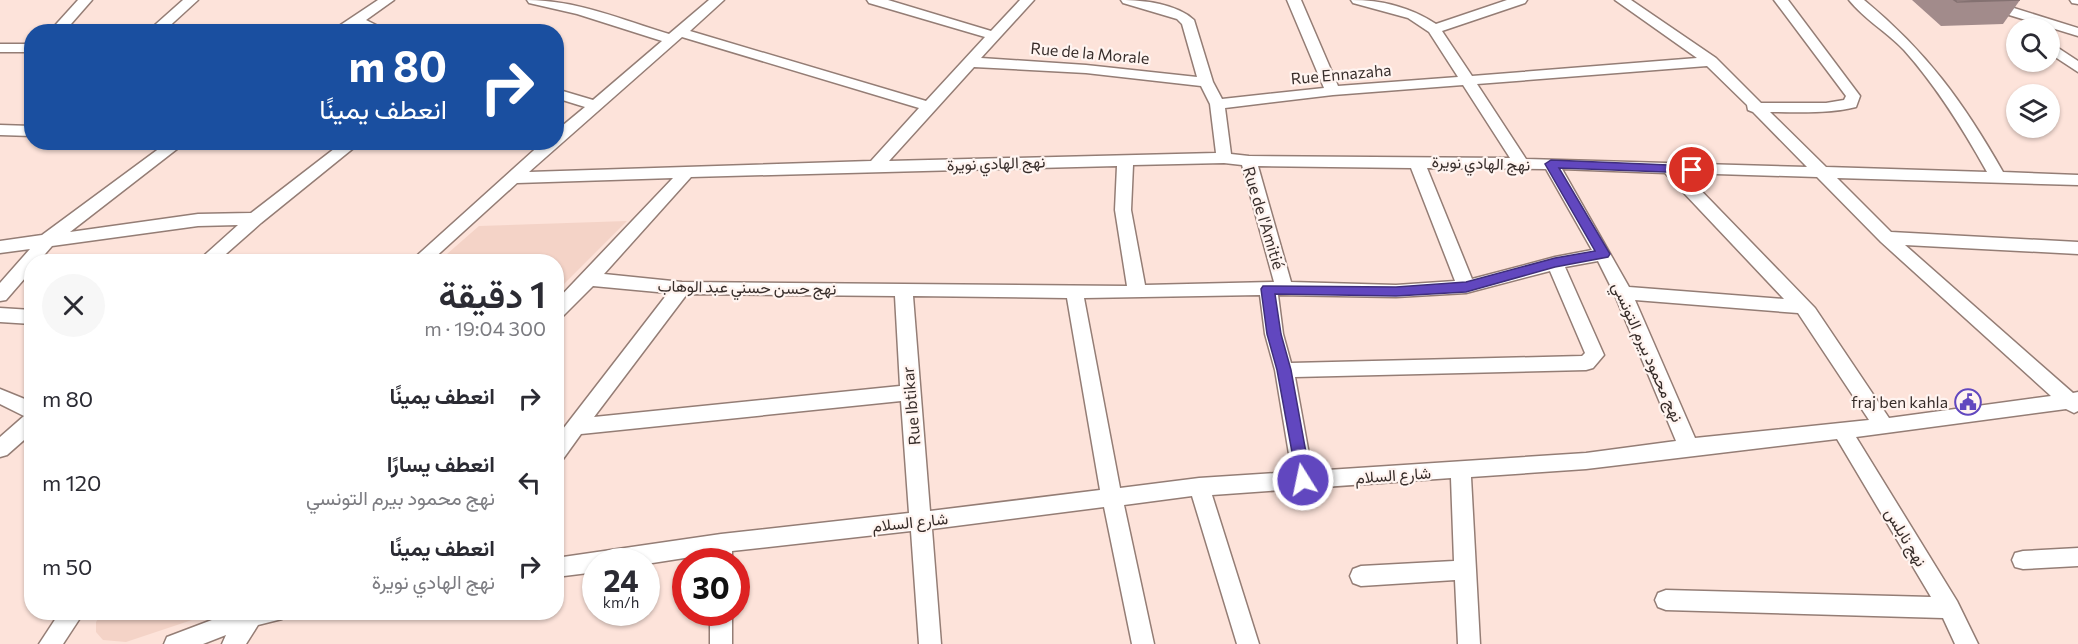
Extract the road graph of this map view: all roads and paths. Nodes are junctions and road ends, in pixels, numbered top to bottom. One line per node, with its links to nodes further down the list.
1 (84, 0): 22 (street)
2 (191, 0): 23 (street)
3 (387, 0): 21 (street)
4 (534, 0): 18 (street)
5 (595, 0): 18 (street)
6 (717, 0): 28 (street)
7 (874, 0): 29 (street)
8 (1027, 0): 29 (street)
9 (1128, 0): 36 (street, Rue de l'Amitié)
10 (1294, 0): 38 (street)
11 (1358, 0): 19 (street)
12 (1403, 0): 19 (street)
13 (1521, 0): 26 (street)
14 (1622, 0): 33 (street)
15 (1781, 0): 43 (street)
16 (1856, 0): 61 (street)
17 (1997, 4): 20 (street); 27 (street)
18 (581, 11): 28 (street)
19 (1413, 15): 26 (street)
20 (2014, 18)
21 (355, 20): 24 (street); 25 (street)
22 (63, 24)
23 (163, 24)
24 (349, 24)
25 (364, 24)
26 (1434, 29): 37 (street)
27 (2078, 32)
28 (675, 36): 41 (street); 42 (street)
29 (995, 36): 34 (street)
30 (0, 48): 31 (street)
31 (24, 48)
32 (2060, 54): 35 (street)
33 (1711, 61): 37 (street, Rue Ennazaha); 43 (street)
34 (970, 62): 36 (street, Rue de la Morale); 42 (street)
35 (2078, 68)
36 (1206, 81): 40 (street, Rue de l'Amitié)
37 (1469, 82): 38 (street, Rue Ennazaha); 54 (street)
38 (1333, 91): 40 (street, Rue Ennazaha)
39 (564, 95): 41 (street)
40 (1217, 104): 50 (street, Rue de l'Amitié)
41 (595, 105): 46 (street)
42 (928, 106): 56 (street)
43 (1754, 106): 59 (street)
44 (0, 130): 45 (street)
45 (24, 131)
46 (564, 133)
47 (168, 150): 65 (street)
48 (344, 150): 63 (street)
49 (545, 150): 60 (street)
50 (1224, 158): 51 (street, نهج الهادي نويرة); 52 (street, Rue de l'Amitié)
51 (1125, 159): 56 (street, نهج الهادي نويرة); 80 (street)
52 (1249, 161): 53 (street, نهج الهادي نويرة); 77 (street, Rue de l'Amitié)
53 (1416, 161): 54 (street, نهج الهادي نويرة); 75 (street)
54 (1521, 163): 55 (street, نهج الهادي نويرة)
55 (1551, 164): 57 (street, نهج الهادي نويرة); 71 (street, نهج محمود بيرم التونسي)
56 (875, 166): 58 (street, نهج الهادي نويرة)
57 (1671, 169): 59 (street, نهج الهادي نويرة); 84 (street)
58 (687, 172): 60 (street); 74 (street)
59 (1821, 172): 61 (street, نهج الهادي نويرة); 64 (street)
60 (513, 178): 70 (street)
61 (2000, 178): 62 (street, نهج الهادي نويرة)
62 (2078, 180)
63 (255, 219): 65 (street); 69 (street)
64 (1887, 238): 67 (street); 90 (street)
65 (47, 240): 66 (street); 68 (street)
66 (0, 247)
67 (2078, 248)
68 (35, 254)
69 (215, 254)
70 (428, 254)
71 (1604, 254): 72 (street, نهج حسن حسني عبد الوهاب); 81 (street, نهج محمود بيرم التونسي)
72 (1555, 263): 75 (street, نهج حسن حسني عبد الوهاب); 87 (street)
73 (24, 267): 82 (street)
74 (589, 279): 76 (street, نهج حسن حسني عبد الوهاب); 83 (street)
75 (1466, 287): 77 (street, نهج حسن حسني عبد الوهاب)
76 (682, 288): 78 (street, نهج حسن حسني عبد الوهاب); 93 (street)
77 (1276, 289): 80 (street, نهج حسن حسني عبد الوهاب); 87 (street, Rue de l'Amitié)
78 (904, 290): 79 (street, نهج حسن حسني عبد الوهاب); 88 (street, Rue Ibtikar)
79 (1074, 290): 80 (street, نهج حسن حسني عبد الوهاب); 102 (street)
80 (1137, 292)
81 (1623, 293): 84 (street); 97 (street, نهج محمود بيرم التونسي)
82 (0, 295)
83 (564, 304)
84 (1802, 307): 92 (street)
85 (0, 315): 86 (street)
86 (24, 316)
87 (1284, 370): 100 (street, Rue de l'Amitié)
88 (909, 393): 93 (street); 103 (street, Rue Ibtikar)
89 (0, 396): 91 (street)
90 (2075, 403): 92 (street, شارع السلام)
91 (24, 407)
92 (1884, 426): 95 (street, شارع السلام)
93 (576, 427): 96 (street)
94 (24, 428): 98 (street)
95 (1842, 431): 97 (street, شارع السلام); 112 (street, نهج نابلس)
96 (564, 443)
97 (1689, 447): 99 (street, شارع السلام)
98 (0, 449)
99 (1461, 470): 100 (street, شارع السلام); 109 (street)
100 (1303, 480): 101 (street, شارع السلام)
101 (1199, 488): 102 (street, شارع السلام); 123 (street)
102 (1112, 498): 103 (street, شارع السلام); 122 (street)
103 (922, 521): 104 (street, شارع السلام); 121 (street, Rue Ibtikar)
104 (747, 548)
105 (2078, 557): 106 (street)
106 (2023, 560)
107 (582, 564): 108 (street)
108 (564, 567)
109 (1464, 570): 110 (street); 124 (street)
110 (1361, 576)
111 (1666, 600): 112 (street)
112 (1949, 608): 125 (street, نهج نابلس)
113 (67, 620): 117 (street)
114 (236, 620): 118 (street)
115 (248, 620): 119 (street)
116 (721, 626): 120 (street)
117 (50, 644)
118 (174, 644)
119 (233, 644)
120 (721, 644)
121 (930, 644)
122 (1143, 644)
123 (1248, 644)
124 (1469, 644)
125 (1967, 644)

